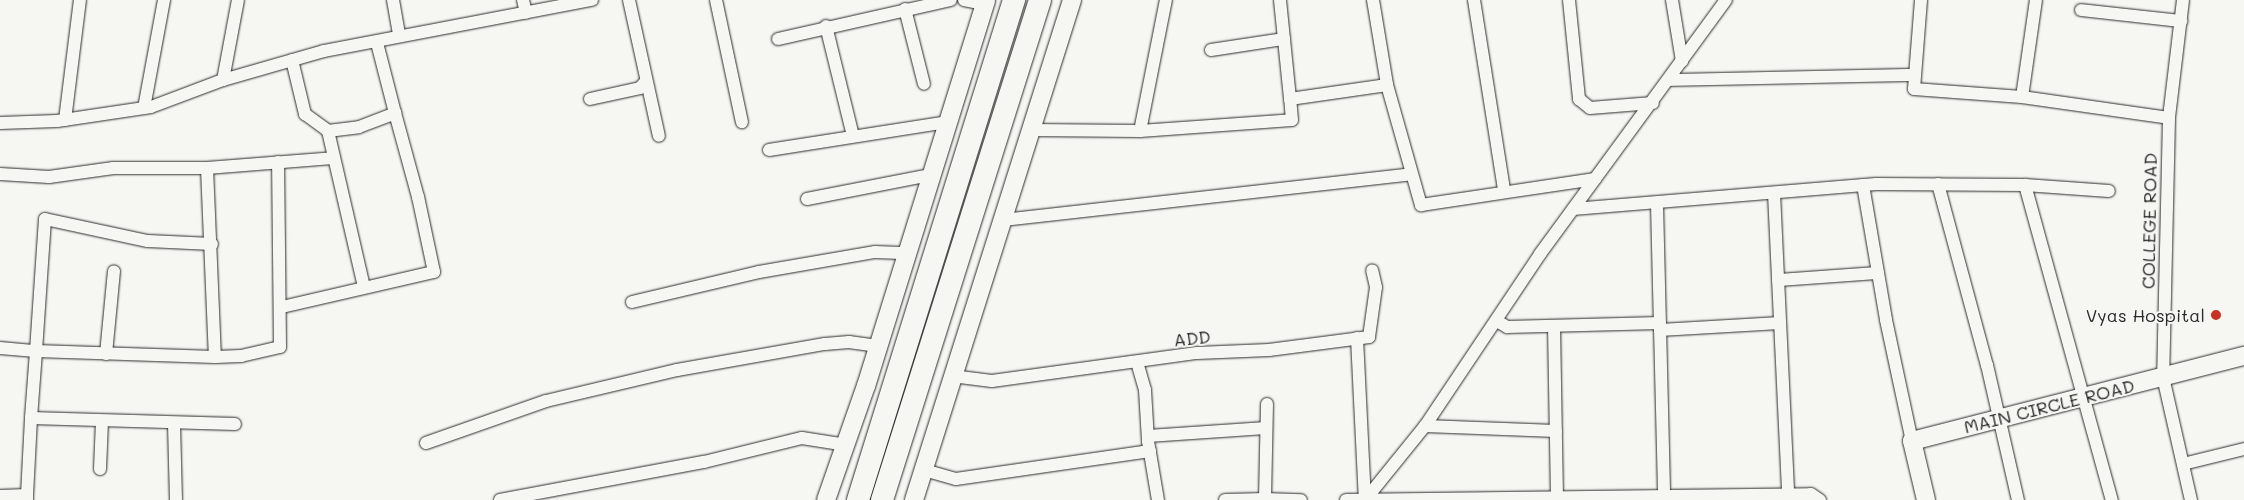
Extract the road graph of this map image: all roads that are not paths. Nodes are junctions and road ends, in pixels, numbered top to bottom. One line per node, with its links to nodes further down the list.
1 (80, 0): 49 (street)
2 (164, 0): 46 (street)
3 (238, 0): 37 (street)
4 (393, 0): 29 (street)
5 (592, 0): 24 (street)
6 (628, 0): 39 (street)
7 (716, 0): 50 (street)
8 (951, 0): 25 (street)
9 (964, 0): 23 (street)
10 (1014, 0): 126 (highway)
11 (1040, 0): 127 (highway)
12 (1072, 0): 53 (main road)
13 (1166, 0): 55 (street)
14 (1280, 0): 31 (street)
15 (1373, 0): 41 (street)
16 (1474, 0): 69 (street)
17 (1569, 0): 45 (street)
18 (1672, 0): 35 (street)
19 (1726, 0): 35 (street)
20 (1921, 0): 36 (street)
21 (2036, 0): 42 (street)
22 (2183, 0): 27 (street, COLLEGE ROAD)
23 (986, 2): 51 (main road)
24 (524, 6): 29 (street)
25 (905, 10): 28 (street); 40 (street)
26 (2081, 10): 27 (street)
27 (2181, 21): 48 (street, COLLEGE ROAD)
28 (826, 26): 30 (street); 57 (street)
29 (399, 35): 32 (street)
30 (778, 38)
31 (1284, 39): 33 (street); 44 (street)
32 (377, 43): 34 (street); 47 (street)
33 (1211, 50)
34 (292, 60): 37 (street); 54 (street)
35 (1682, 61): 38 (street)
36 (1913, 75): 38 (street); 42 (street)
37 (223, 80): 46 (street)
38 (1670, 80): 45 (street)
39 (646, 81): 43 (street); 56 (street)
40 (924, 84)
41 (1387, 85): 44 (street); 64 (street)
42 (2022, 97): 48 (street)
43 (590, 99)
44 (1290, 99): 55 (street)
45 (1654, 102): 65 (street)
46 (144, 108): 49 (street)
47 (395, 113): 54 (street); 82 (street)
48 (2169, 118): 98 (street, COLLEGE ROAD)
49 (65, 120): 52 (street)
50 (742, 122)
51 (947, 122): 57 (street); 63 (main road)
52 (0, 123)
53 (1031, 130): 55 (street); 75 (main road)
54 (328, 131): 59 (street)
55 (1140, 131)
56 (659, 136)
57 (853, 136): 58 (street)
58 (768, 150)
59 (333, 158): 60 (street); 82 (street)
60 (278, 162): 61 (street); 84 (street)
61 (207, 168): 62 (street); 76 (street)
62 (0, 174)
63 (931, 174): 72 (street); 77 (main road)
64 (1411, 174): 69 (street); 75 (street)
65 (1595, 179): 69 (street); 74 (street)
66 (1938, 184): 67 (street); 68 (street); 102 (street)
67 (2025, 184): 70 (street); 99 (street)
68 (1863, 185): 71 (street); 80 (street)
69 (1504, 190)
70 (2109, 191)
71 (1774, 193): 73 (street); 81 (street)
72 (806, 200)
73 (1657, 204): 74 (street); 88 (street)
74 (1573, 209): 85 (street)
75 (1003, 220): 97 (main road)
76 (212, 244): 92 (street); 95 (street)
77 (908, 253): 83 (street); 90 (main road)
78 (1372, 270): 89 (street, ADD)
79 (114, 271): 93 (street)
80 (1878, 273): 81 (street); 110 (street)
81 (1778, 280): 86 (street)
82 (364, 287): 84 (street)
83 (632, 302)
84 (282, 307): 95 (street)
85 (1498, 321): 87 (street); 106 (street)
86 (1780, 324): 88 (street); 118 (street)
87 (1554, 326): 88 (street); 108 (street)
88 (1660, 326): 121 (street)
89 (1356, 338): 96 (street, ADD); 134 (street)
90 (878, 346): 111 (street); 112 (main road)
91 (0, 348): 92 (street)
92 (36, 351): 93 (street); 101 (street)
93 (106, 354): 95 (street)
94 (2244, 356): 98 (main road, MAIN CIRCLE ROAD)
95 (215, 357)
96 (1137, 362): 97 (street, ADD); 109 (street)
97 (952, 376): 117 (main road)
98 (2163, 377): 99 (main road, MAIN CIRCLE ROAD); 115 (street, COLLEGE ROAD)
99 (2081, 398): 102 (main road, MAIN CIRCLE ROAD); 138 (street)
100 (1266, 404): 107 (street)
101 (31, 418): 103 (street); 122 (street)
102 (1998, 419): 110 (main road, MAIN CIRCLE ROAD); 137 (street)
103 (102, 422): 104 (street); 116 (street)
104 (174, 424): 105 (street); 123 (street)
105 (235, 424)
106 (1425, 426): 108 (street); 134 (street)
107 (1266, 428): 109 (street); 131 (street)
108 (1556, 431): 120 (street)
109 (1148, 436): 114 (street)
110 (1912, 441): 136 (main road)
111 (426, 443)
112 (846, 445): 124 (street); 125 (main road)
113 (2244, 449): 115 (street)
114 (1150, 451): 117 (street); 129 (street)
115 (2183, 464): 139 (street, COLLEGE ROAD)
116 (100, 469)
117 (924, 470): 128 (main road)
118 (1788, 494): 121 (street); 135 (street)
119 (0, 496): 122 (street)
120 (1557, 496): 121 (street); 134 (street)
121 (1664, 496)
122 (27, 498)
123 (176, 500)
124 (500, 500)
125 (826, 500)
126 (858, 500)
127 (882, 500)
128 (914, 500)
129 (1158, 500)
130 (1225, 500): 131 (street)
131 (1265, 500): 132 (street)
132 (1301, 500)
133 (1346, 500): 134 (street)
134 (1365, 500)
135 (1820, 500)
136 (1926, 500)
137 (2018, 500)
138 (2112, 500)
139 (2191, 500)

